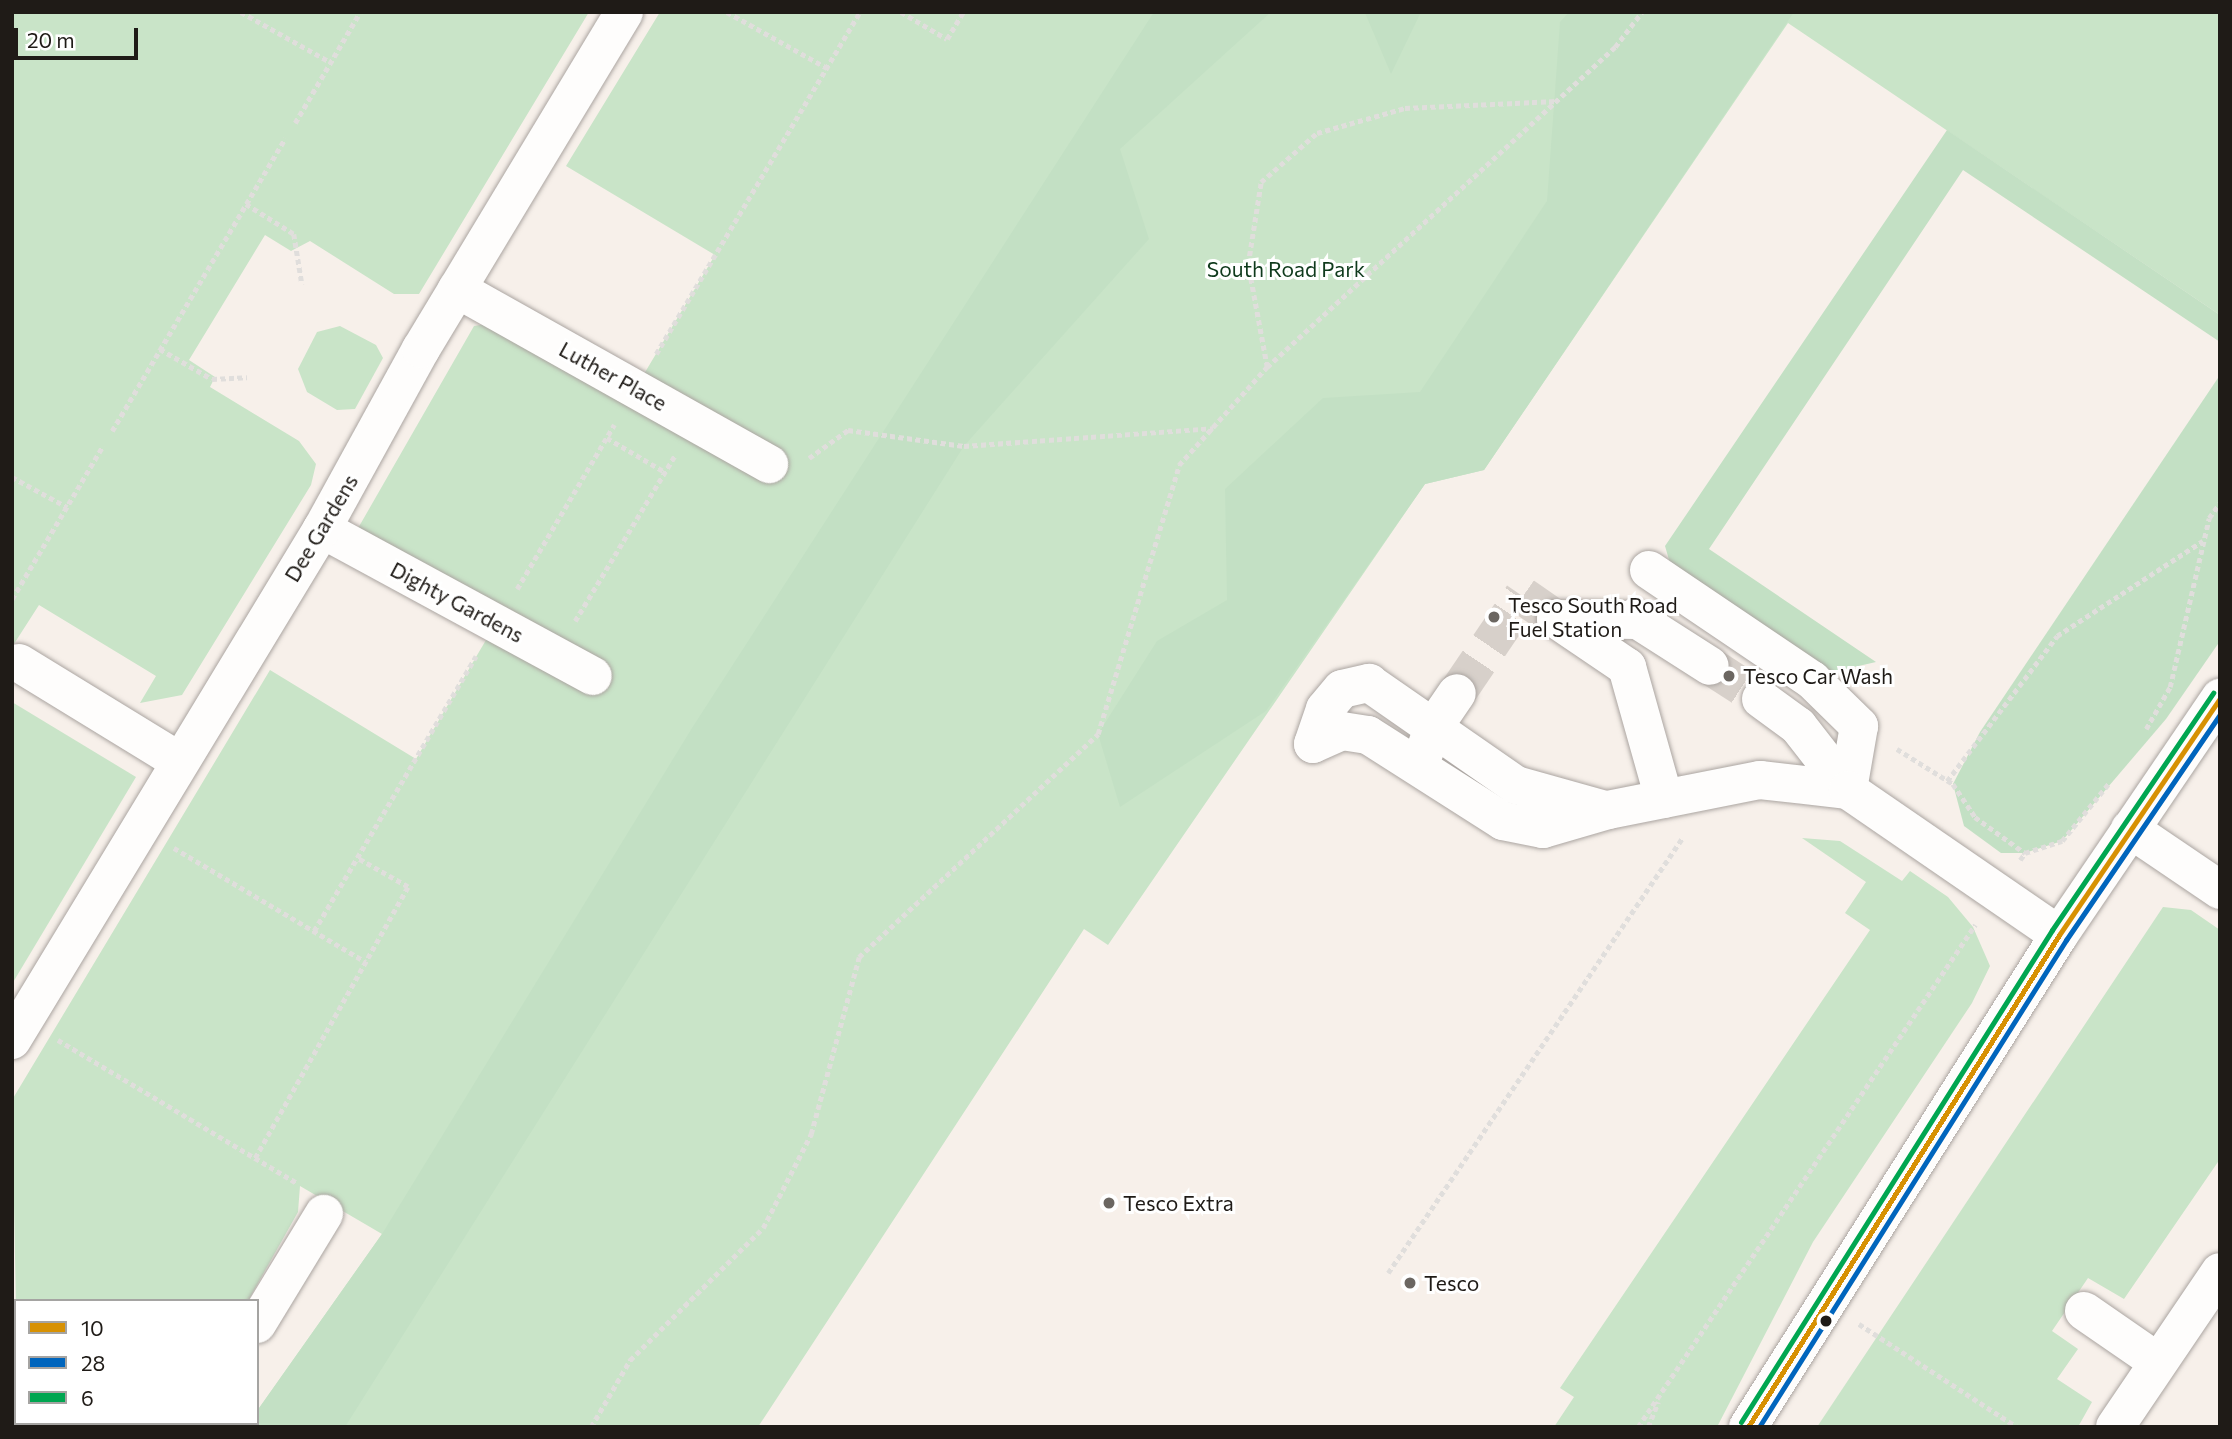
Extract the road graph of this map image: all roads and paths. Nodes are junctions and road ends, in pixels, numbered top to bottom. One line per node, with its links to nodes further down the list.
1 (241, 12): 9 (path)
2 (360, 12): 9 (path)
3 (624, 12): 16 (street, Dee Gardens)
4 (727, 12): 10 (path)
5 (860, 12): 10 (path)
6 (901, 12): 7 (path)
7 (963, 12)
8 (1642, 12): 11 (path)
9 (330, 62): 12 (path)
10 (827, 68): 20 (path)
11 (1558, 101): 18 (path); 18 (path)
12 (295, 123)
13 (285, 138): 14 (path)
14 (246, 204): 15 (path); 17 (path)
15 (302, 284)
16 (457, 289): 20 (street, Luther Place); 31 (street, Dee Gardens)
17 (160, 349): 19 (path); 23 (path)
18 (1267, 367): 22 (path)
19 (247, 377)
20 (636, 389): 21 (street, Luther Place); 24 (path)
21 (695, 422): 26 (street, Luther Place); 27 (path)
22 (1214, 428): 26 (path); 73 (path)
23 (112, 431)
24 (607, 438): 27 (path); 35 (path)
25 (103, 446): 30 (path)
26 (769, 464)
27 (665, 472): 36 (path)
28 (12, 477): 30 (path)
29 (2220, 503): 32 (path)
30 (67, 507): 34 (path)
31 (322, 529): 35 (street, Dighty Gardens); 46 (street, Dee Gardens)
32 (2204, 540): 45 (path); 49 (path)
33 (1649, 570): 43 (street)
34 (12, 599)
35 (496, 624): 36 (street, Dighty Gardens); 57 (path)
36 (555, 655): 39 (street, Dighty Gardens)
37 (19, 663): 46 (street)
38 (1710, 666): 52 (street)
39 (593, 676)
40 (1457, 693): 44 (street)
41 (2220, 698): 55 (street)
42 (1761, 699): 51 (street)
43 (1859, 726): 49 (path); 51 (street)
44 (1433, 728): 47 (street); 47 (street); 53 (street)
45 (2144, 733)
46 (179, 761): 54 (street, Dee Gardens)
47 (1418, 768): 53 (street)
48 (2114, 777): 56 (path)
49 (1947, 781): 56 (path)
50 (1718, 786): 51 (street); 52 (street); 67 (path)
51 (1848, 790): 59 (street)
52 (1664, 799): 53 (street)
53 (1608, 810)
54 (140, 827): 60 (path); 63 (street, Dee Gardens)
55 (2130, 829): 58 (street); 61 (street)
56 (2025, 853): 59 (path)
57 (357, 858): 60 (path); 62 (path)
58 (2220, 890)
59 (1997, 892): 61 (street); 72 (path)
60 (314, 931): 62 (path)
61 (2059, 935): 68 (street)
62 (366, 962): 64 (path)
63 (18, 1030): 64 (path)
64 (255, 1158): 65 (path)
65 (324, 1214): 70 (street)
66 (2220, 1272): 71 (street)
67 (1388, 1273)
68 (1826, 1303): 76 (street); 77 (path)
69 (2084, 1311): 71 (street)
70 (259, 1321)
71 (2158, 1362): 78 (street)
72 (1662, 1391): 74 (path); 75 (path)
73 (591, 1427)
74 (1638, 1427)
75 (1648, 1427)
76 (1748, 1427)
77 (2017, 1427)
78 (2115, 1427)

